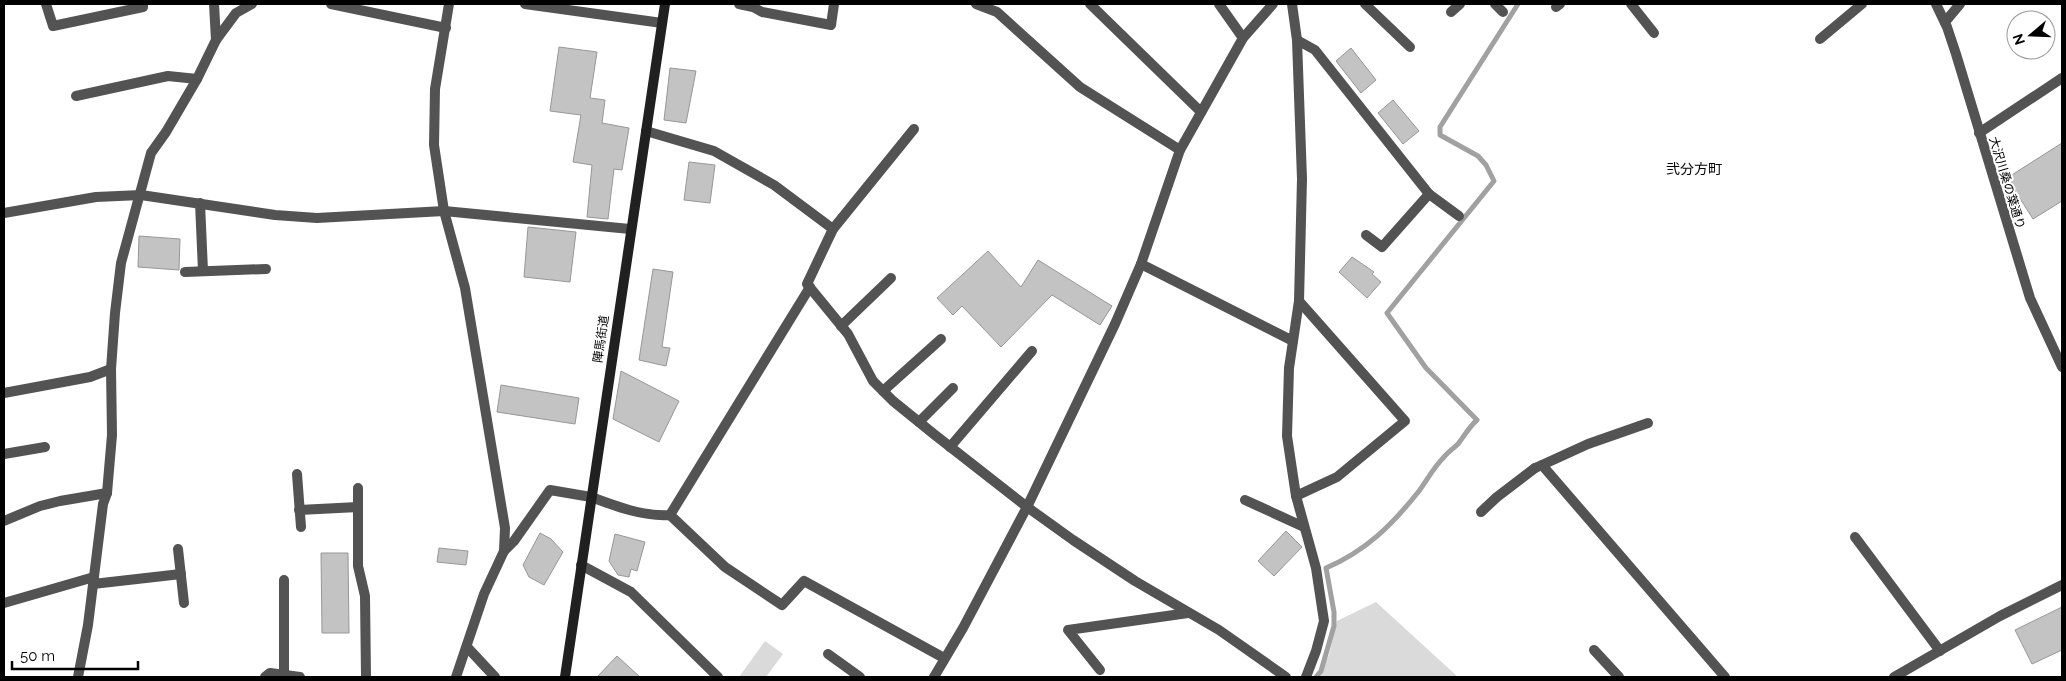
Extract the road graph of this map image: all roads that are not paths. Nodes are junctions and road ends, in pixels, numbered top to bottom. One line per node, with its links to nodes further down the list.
1 (46, 4): 2 (street)
2 (143, 4)
3 (214, 4): 32 (street)
4 (252, 4): 32 (street)
5 (331, 4): 23 (street)
6 (449, 4): 28 (street)
7 (525, 4): 27 (street)
8 (665, 4): 27 (main road, 陣馬街道)
9 (739, 4): 10 (street)
10 (834, 4)
11 (976, 4): 42 (street)
12 (1090, 4): 38 (street)
13 (1220, 4): 30 (street)
14 (1273, 4): 30 (street)
15 (1292, 4): 33 (street)
16 (1366, 4): 34 (street)
17 (1460, 4): 24 (street)
18 (1494, 4): 25 (street)
19 (1633, 4): 29 (street)
20 (1862, 4): 31 (street)
21 (1936, 4): 26 (street, 大沢川桑の葉通り)
22 (1960, 4): 26 (street)
23 (372, 8): 28 (street)
24 (1451, 12)
25 (1503, 12)
26 (1945, 22): 41 (street, 大沢川桑の葉通り)
27 (662, 23): 40 (main road, 陣馬街道)
28 (446, 28): 46 (street)
29 (1654, 33)
30 (1243, 38): 38 (street)
31 (1820, 39)
32 (216, 40): 36 (street)
33 (1297, 40): 43 (street); 58 (street)
34 (1410, 47)
35 (2062, 78): 41 (street)
36 (197, 79): 37 (street); 44 (street)
37 (76, 96)
38 (1201, 112): 42 (street)
39 (914, 129): 49 (street)
40 (646, 131): 49 (street); 50 (main road, 陣馬街道)
41 (1979, 133): 63 (street, 大沢川桑の葉通り)
42 (1180, 150): 52 (street)
43 (1429, 194): 48 (street); 51 (street)
44 (141, 195): 45 (street); 47 (street); 64 (street)
45 (200, 204): 46 (street); 54 (street)
46 (444, 211): 50 (street); 90 (street)
47 (4, 213)
48 (1460, 216)
49 (833, 229): 57 (street)
50 (630, 230): 78 (main road, 陣馬街道)
51 (1366, 235)
52 (1141, 264): 61 (street); 81 (street)
53 (266, 269): 54 (street)
54 (203, 271): 55 (street)
55 (185, 272)
56 (892, 278): 59 (street)
57 (810, 287): 59 (street); 84 (street)
58 (1299, 301): 61 (street); 77 (street)
59 (842, 326): 66 (street)
60 (941, 338): 66 (street)
61 (1293, 341): 77 (street)
62 (1032, 351): 71 (street)
63 (2062, 367)
64 (112, 369): 67 (street); 76 (street)
65 (954, 388): 68 (street)
66 (883, 391): 68 (street)
67 (4, 393)
68 (919, 422): 71 (street)
69 (1648, 423): 73 (street)
70 (45, 447): 72 (street)
71 (950, 447): 81 (street)
72 (4, 454)
73 (1538, 467): 83 (street); 119 (street)
74 (297, 474): 82 (street)
75 (358, 488): 80 (street)
76 (107, 493): 85 (street); 94 (street)
77 (1296, 496): 87 (street)
78 (591, 497): 84 (street); 90 (street); 91 (main road, 陣馬街道)
79 (1245, 500): 87 (street)
80 (358, 507): 82 (street); 109 (street)
81 (1027, 508): 98 (street); 103 (street)
82 (300, 510): 86 (street)
83 (1481, 512)
84 (670, 515): 103 (street)
85 (4, 520)
86 (301, 527)
87 (1304, 527): 117 (street)
88 (1855, 537): 101 (street)
89 (178, 548): 92 (street)
90 (504, 550): 99 (street)
91 (581, 565): 112 (main road, 陣馬街道); 113 (street)
92 (181, 574): 94 (street); 97 (street)
93 (284, 580): 105 (street)
94 (93, 581): 96 (street); 106 (street)
95 (2062, 585): 101 (street)
96 (4, 603)
97 (184, 603)
98 (1188, 612): 104 (street); 116 (street)
99 (467, 646): 110 (street); 111 (street)
100 (1594, 650): 118 (street)
101 (1940, 651): 120 (street)
102 (828, 654): 114 (street)
103 (944, 658): 115 (street)
104 (1100, 670)
105 (284, 675): 107 (street); 108 (street)
106 (78, 677)
107 (265, 677)
108 (300, 677)
109 (366, 677)
110 (456, 677)
111 (495, 677)
112 (565, 677)
113 (718, 677)
114 (860, 677)
115 (934, 677)
116 (1286, 677)
117 (1306, 677)
118 (1619, 677)
119 (1725, 677)
120 (1894, 677)

